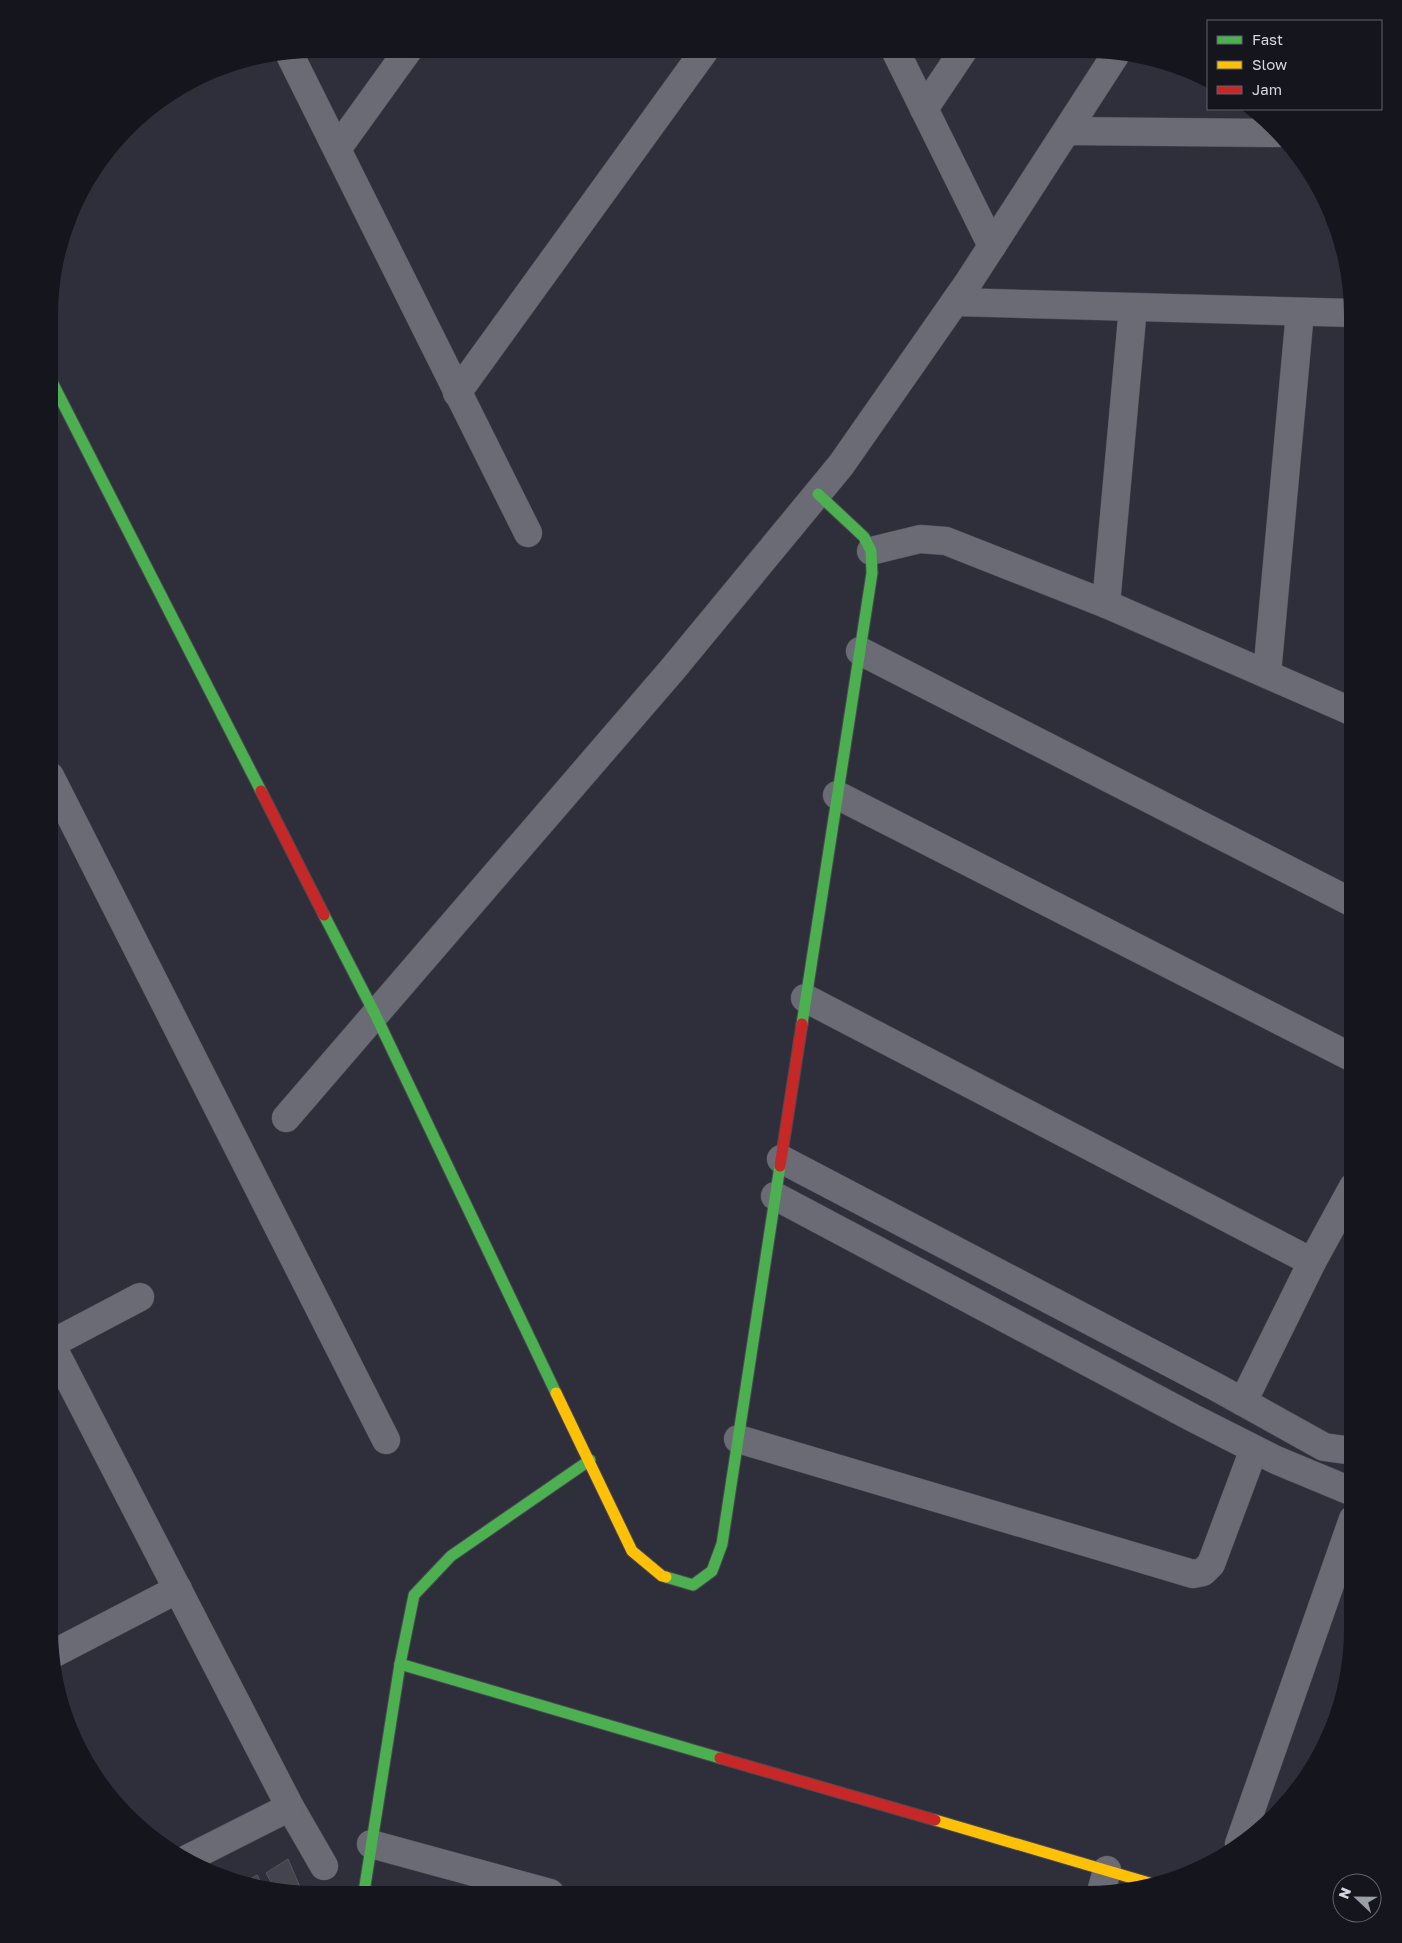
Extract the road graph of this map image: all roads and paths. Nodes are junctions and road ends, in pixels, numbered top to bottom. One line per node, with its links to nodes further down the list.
1 (403, 58): 10 (street)
2 (699, 58): 16 (street)
3 (899, 58): 7 (street)
4 (958, 58): 7 (street)
5 (292, 59): 10 (street)
6 (1113, 59): 8 (street)
7 (924, 109): 11 (street)
8 (1067, 130): 9 (street); 11 (street)
9 (1269, 133)
10 (337, 149): 16 (street)
11 (992, 246): 12 (street)
12 (955, 302): 13 (street); 18 (street)
13 (1133, 307): 14 (street); 21 (street)
14 (1300, 312): 15 (street); 23 (street)
15 (1344, 313)
16 (457, 393): 19 (street)
17 (58, 394): 29 (street)
18 (818, 494): 20 (street); 29 (street)
19 (528, 533)
20 (871, 551): 21 (street); 22 (street)
21 (1106, 604): 23 (street)
22 (860, 651): 26 (street); 27 (street)
23 (1267, 674): 24 (street)
24 (1344, 708)
25 (58, 792): 41 (street)
26 (837, 795): 28 (street); 30 (street)
27 (1344, 898)
28 (806, 998): 32 (street); 35 (street)
29 (375, 1014): 31 (street); 44 (street)
30 (1344, 1053)
31 (286, 1118)
32 (781, 1159): 33 (street); 39 (street)
33 (775, 1196): 40 (street); 42 (street)
34 (1344, 1203): 35 (street)
35 (1312, 1262): 39 (street)
36 (140, 1297): 37 (street)
37 (58, 1341)
38 (58, 1360): 47 (street)
39 (1243, 1402): 43 (street)
40 (738, 1439): 42 (street); 44 (street)
41 (386, 1440)
42 (1254, 1449): 45 (street)
43 (1344, 1450)
44 (590, 1460): 49 (street)
45 (1344, 1488)
46 (1344, 1545): 51 (street)
47 (178, 1589): 48 (street); 50 (street)
48 (59, 1650)
49 (400, 1664): 52 (street); 55 (street)
50 (290, 1807): 53 (street); 54 (street)
51 (1243, 1833)
52 (371, 1844): 57 (street); 58 (street)
53 (194, 1855)
54 (324, 1866)
55 (1104, 1881): 56 (street)
56 (1124, 1883)
57 (365, 1886)
58 (524, 1886)

